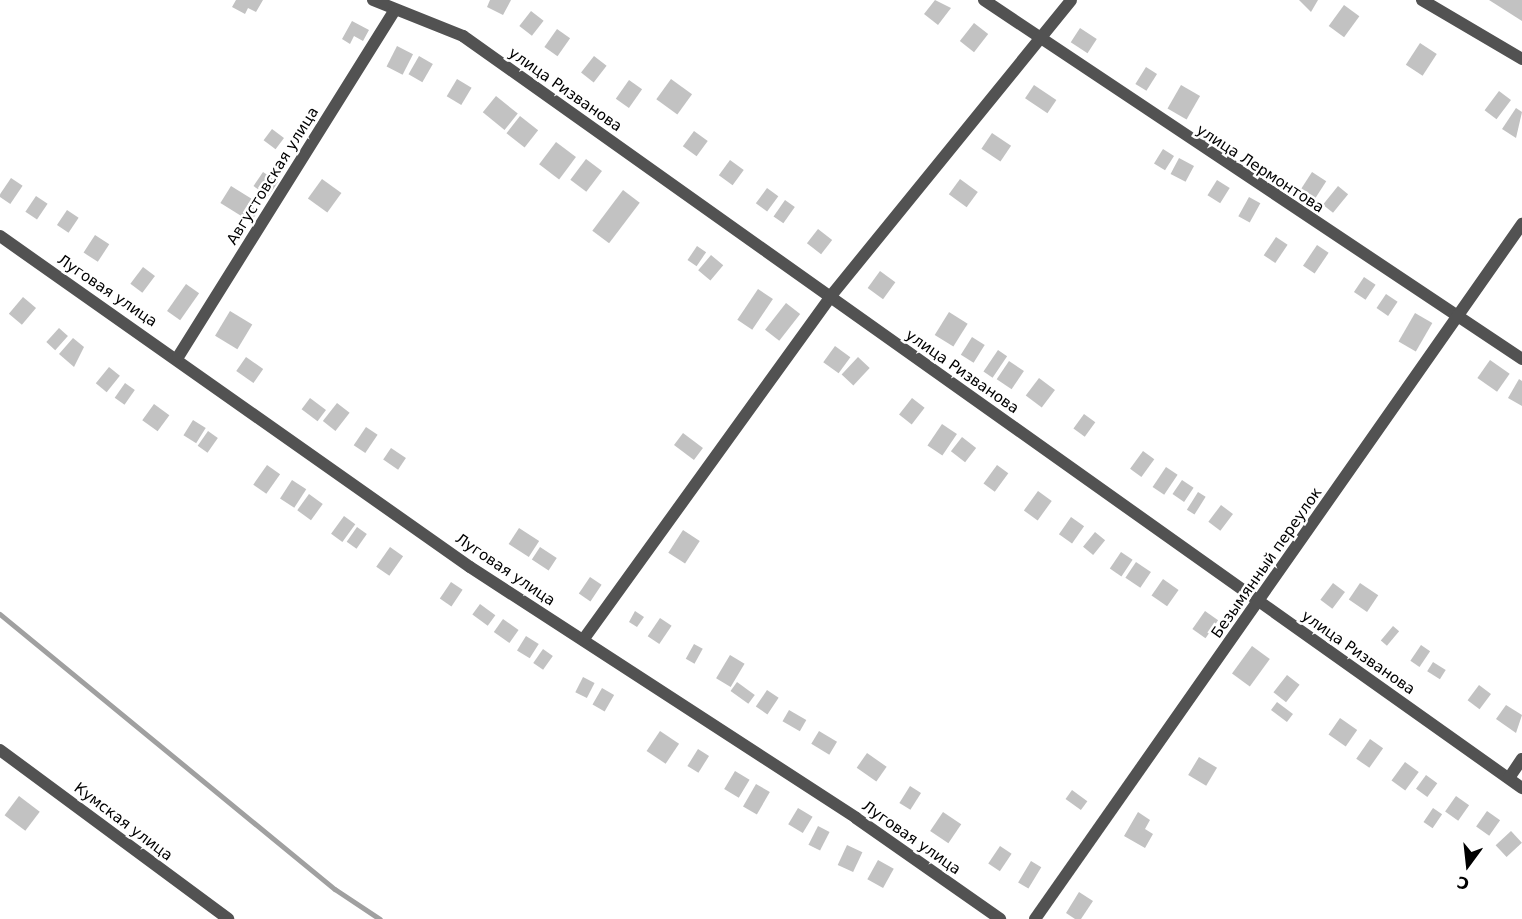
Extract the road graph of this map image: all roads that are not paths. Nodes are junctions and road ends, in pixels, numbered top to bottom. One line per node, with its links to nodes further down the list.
1 (373, 0): 5 (street, улица Ризванова)
2 (984, 0): 6 (street, улица Лермонтова)
3 (1071, 0): 6 (street)
4 (1422, 0): 7 (street)
5 (394, 11): 10 (street, улица Ризванова); 12 (street, Августовская улица)
6 (1041, 40): 10 (street); 11 (street, улица Лермонтова)
7 (1522, 59)
8 (1522, 224): 11 (street, Безымянный переулок)
9 (0, 236): 12 (street, Луговая улица)
10 (830, 297): 14 (street, улица Ризванова); 15 (street)
11 (1459, 318): 13 (street, улица Лермонтова); 14 (street, Безымянный переулок)
12 (178, 357): 15 (street, Луговая улица)
13 (1522, 359)
14 (1258, 601): 18 (street, улица Ризванова); 22 (street, Безымянный переулок)
15 (583, 640): 21 (street, Луговая улица)
16 (0, 750): 20 (street, Кумская улица)
17 (1522, 759): 18 (street)
18 (1509, 778): 19 (street, улица Ризванова)
19 (1522, 788)
20 (228, 919)
21 (1000, 919)
22 (1035, 919)

